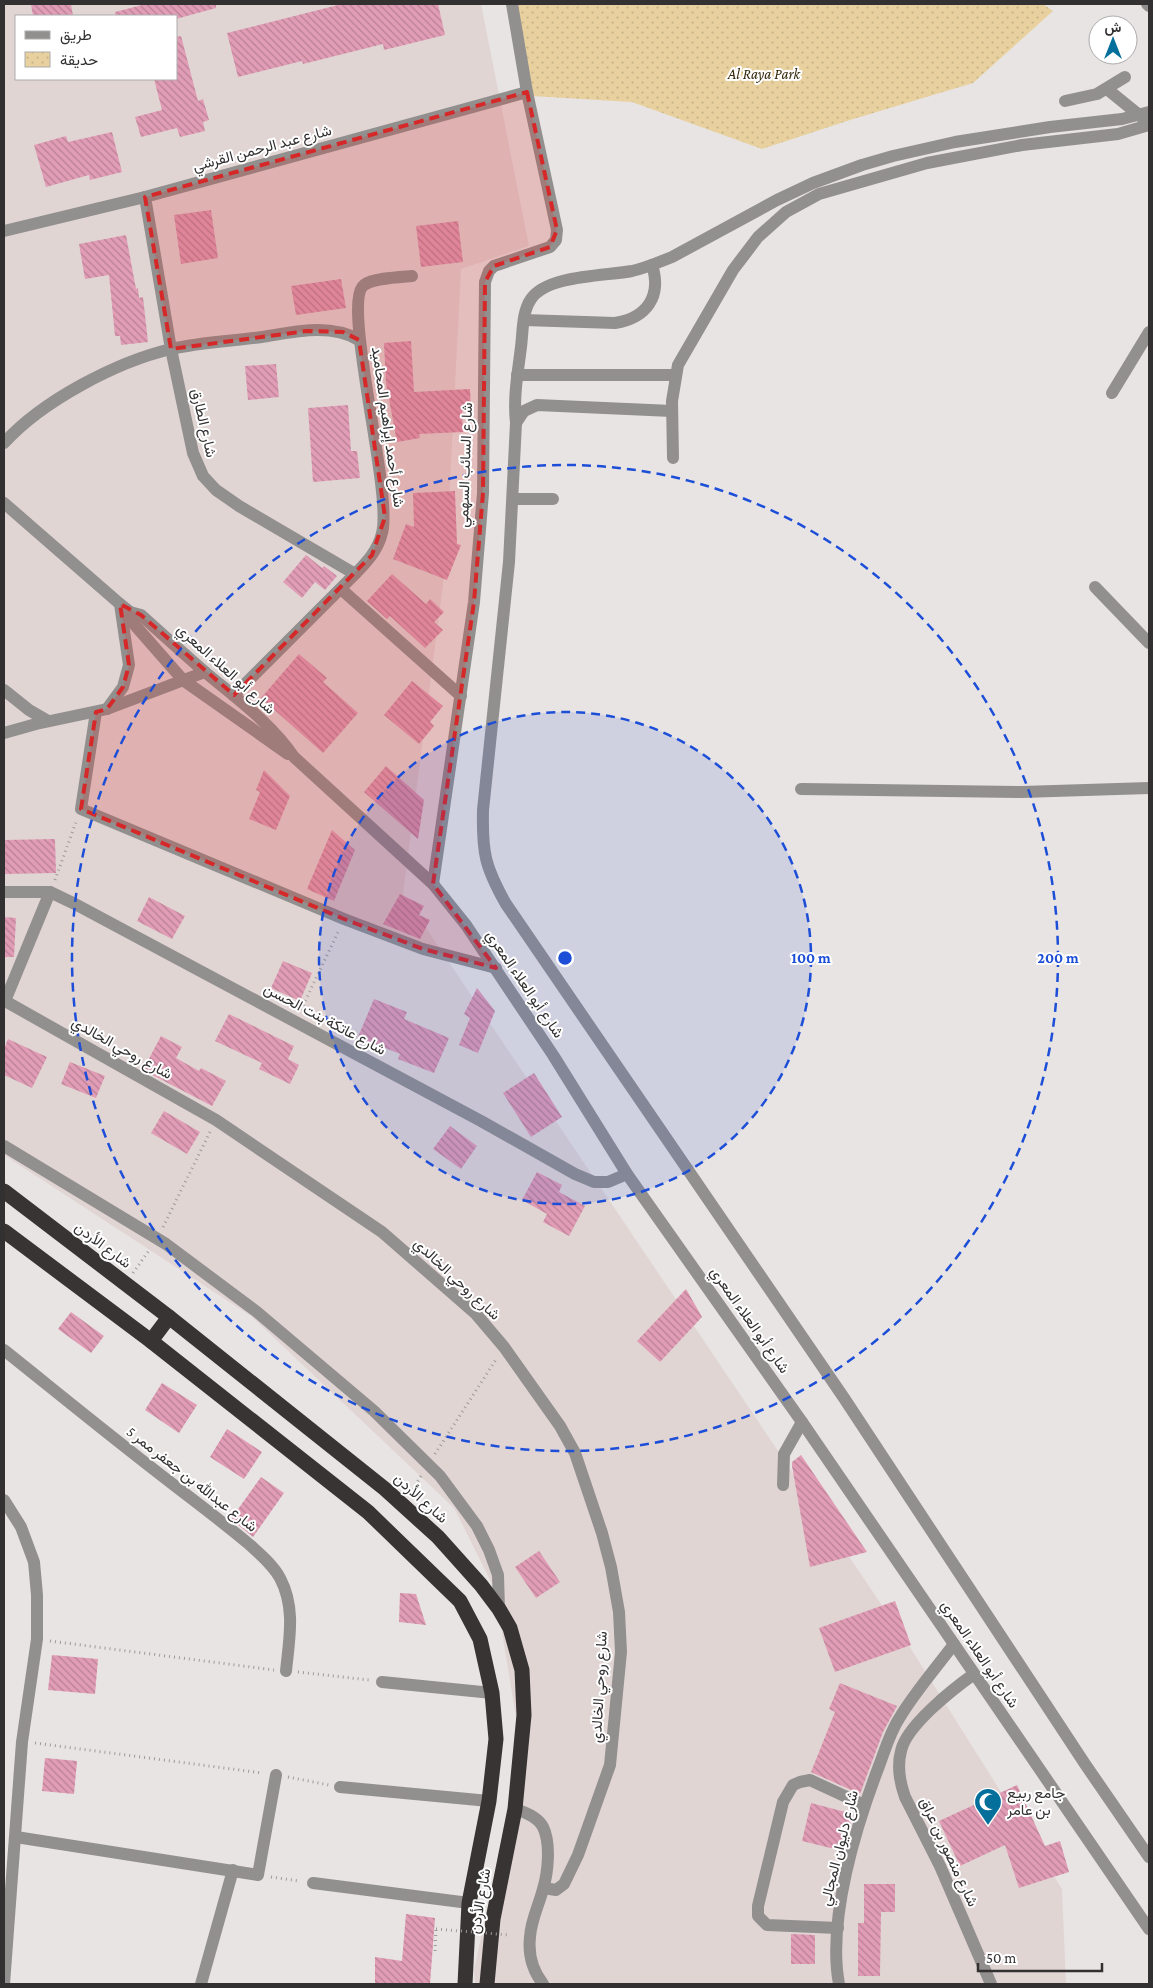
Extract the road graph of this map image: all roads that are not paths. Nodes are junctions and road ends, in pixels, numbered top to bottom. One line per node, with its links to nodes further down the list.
1 (512, 4): 4 (street)
2 (1125, 77): 3 (street)
3 (1107, 89): 5 (street); 6 (street)
4 (527, 92): 7 (street, شارع عبد الرحمن القرشي); 35 (street, شارع السائب السهمي)
5 (1065, 101)
6 (1147, 119): 9 (street); 16 (street)
7 (145, 197): 8 (street, شارع عبد الرحمن القرشي); 14 (street, شارع الطارق)
8 (4, 231)
9 (652, 265): 11 (street); 11 (street)
10 (412, 276): 13 (street)
11 (524, 320): 15 (street)
12 (1149, 332): 17 (street)
13 (359, 340): 14 (street, شارع أحمد إبراهيم المحاميد); 25 (street, شارع أحمد إبراهيم المحاميد)
14 (171, 349): 20 (street, شارع أحمد إبراهيم المحاميد); 25 (street, شارع الطارق)
15 (517, 375): 16 (street); 19 (street)
16 (676, 375): 18 (street)
17 (1112, 393)
18 (672, 410): 19 (street); 21 (street)
19 (516, 423): 22 (street)
20 (4, 443)
21 (672, 458)
22 (513, 499): 23 (street); 70 (street)
23 (553, 499)
24 (4, 503): 28 (street, شارع أبو العلاء المعري)
25 (355, 574): 27 (street, شارع أحمد إبراهيم المحاميد)
26 (1095, 587): 30 (street)
27 (341, 589): 34 (street, شارع أحمد إبراهيم المحاميد); 35 (street)
28 (120, 604): 29 (street, شارع أبو العلاء المعري); 36 (street)
29 (130, 612): 31 (street, شارع أبو العلاء المعري); 32 (street, شارع أبو العلاء المعري)
30 (1149, 643)
31 (205, 672): 32 (street); 34 (street, شارع أبو العلاء المعري)
32 (183, 680): 36 (street); 39 (street, شارع أبو العلاء المعري)
33 (4, 690): 37 (street)
34 (234, 695): 39 (street, شارع أبو العلاء المعري)
35 (461, 696): 42 (street, شارع السائب السهمي)
36 (101, 710): 37 (street); 45 (street)
37 (48, 721): 38 (street)
38 (4, 733)
39 (294, 757): 42 (street, شارع أبو العلاء المعري)
40 (1149, 788): 41 (street)
41 (801, 789)
42 (433, 884): 45 (street, شارع أبو العلاء المعري)
43 (4, 892): 44 (street, شارع عاتكة بنت الحسن)
44 (50, 892): 47 (street, شارع عاتكة بنت الحسن); 73 (street, شارع روحي الخالدي)
45 (496, 968): 47 (street, شارع أبو العلاء المعري)
46 (4, 1146): 56 (street)
47 (627, 1174): 53 (street, شارع أبو العلاء المعري)
48 (4, 1191): 50 (highway, شارع الأردن)
49 (4, 1231): 51 (highway, شارع الأردن)
50 (169, 1317): 51 (highway); 56 (highway, شارع الأردن)
51 (151, 1341): 61 (highway, شارع الأردن)
52 (4, 1350): 58 (street, شارع عبدالله بن جعفر ممر 5)
53 (802, 1422): 54 (street); 57 (street, شارع أبو العلاء المعري)
54 (783, 1485)
55 (4, 1500): 69 (street)
56 (499, 1609): 68 (highway, شارع الأردن)
57 (954, 1644): 59 (street, شارع أبو العلاء المعري); 62 (street, شارع دليوان المجالي)
58 (286, 1671)
59 (974, 1674): 63 (street); 76 (street, شارع أبو العلاء المعري)
60 (382, 1682): 61 (street)
61 (492, 1693): 66 (highway, شارع الأردن)
62 (896, 1725): 63 (street); 67 (street, شارع دليوان المجالي)
63 (911, 1731): 83 (street, شارع منصور بن عراق)
64 (276, 1775): 71 (street)
65 (340, 1787): 66 (street)
66 (489, 1801): 74 (highway, شارع الأردن)
67 (864, 1805): 75 (street, شارع دليوان المجالي); 75 (street)
68 (514, 1809): 73 (street); 80 (highway, شارع الأردن)
69 (16, 1837): 71 (street); 77 (street)
70 (1149, 1857)
71 (233, 1870): 78 (street)
72 (313, 1883): 74 (street)
73 (544, 1888): 81 (street)
74 (469, 1904): 79 (highway, شارع الأردن)
75 (838, 1928): 82 (street, شارع دليوان المجالي)
76 (1149, 1929)
77 (4, 1984)
78 (201, 1984)
79 (465, 1984)
80 (487, 1984)
81 (543, 1984)
82 (839, 1984)
83 (991, 1984)

